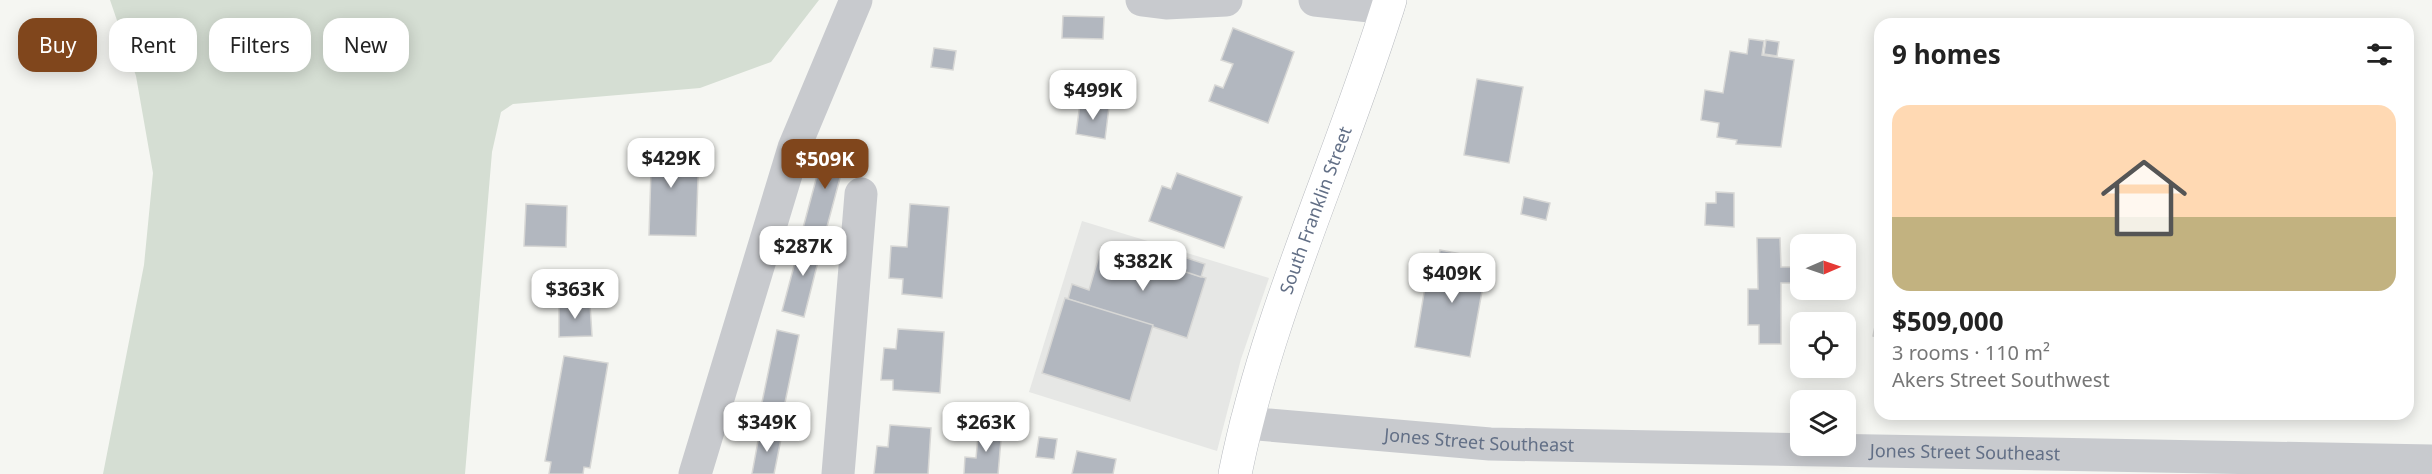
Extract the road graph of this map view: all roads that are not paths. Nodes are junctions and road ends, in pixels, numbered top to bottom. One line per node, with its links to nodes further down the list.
1 (856, 0): 9 (street)
2 (1142, 0): 3 (street)
3 (1226, 0)
4 (1315, 0): 5 (street)
5 (1389, 4): 7 (main road, South Franklin Street)
6 (861, 194): 10 (street)
7 (1246, 423): 8 (street, Jones Street Southeast); 11 (main road, South Franklin Street)
8 (2432, 461)
9 (695, 474)
10 (838, 474)
11 (1235, 474)

